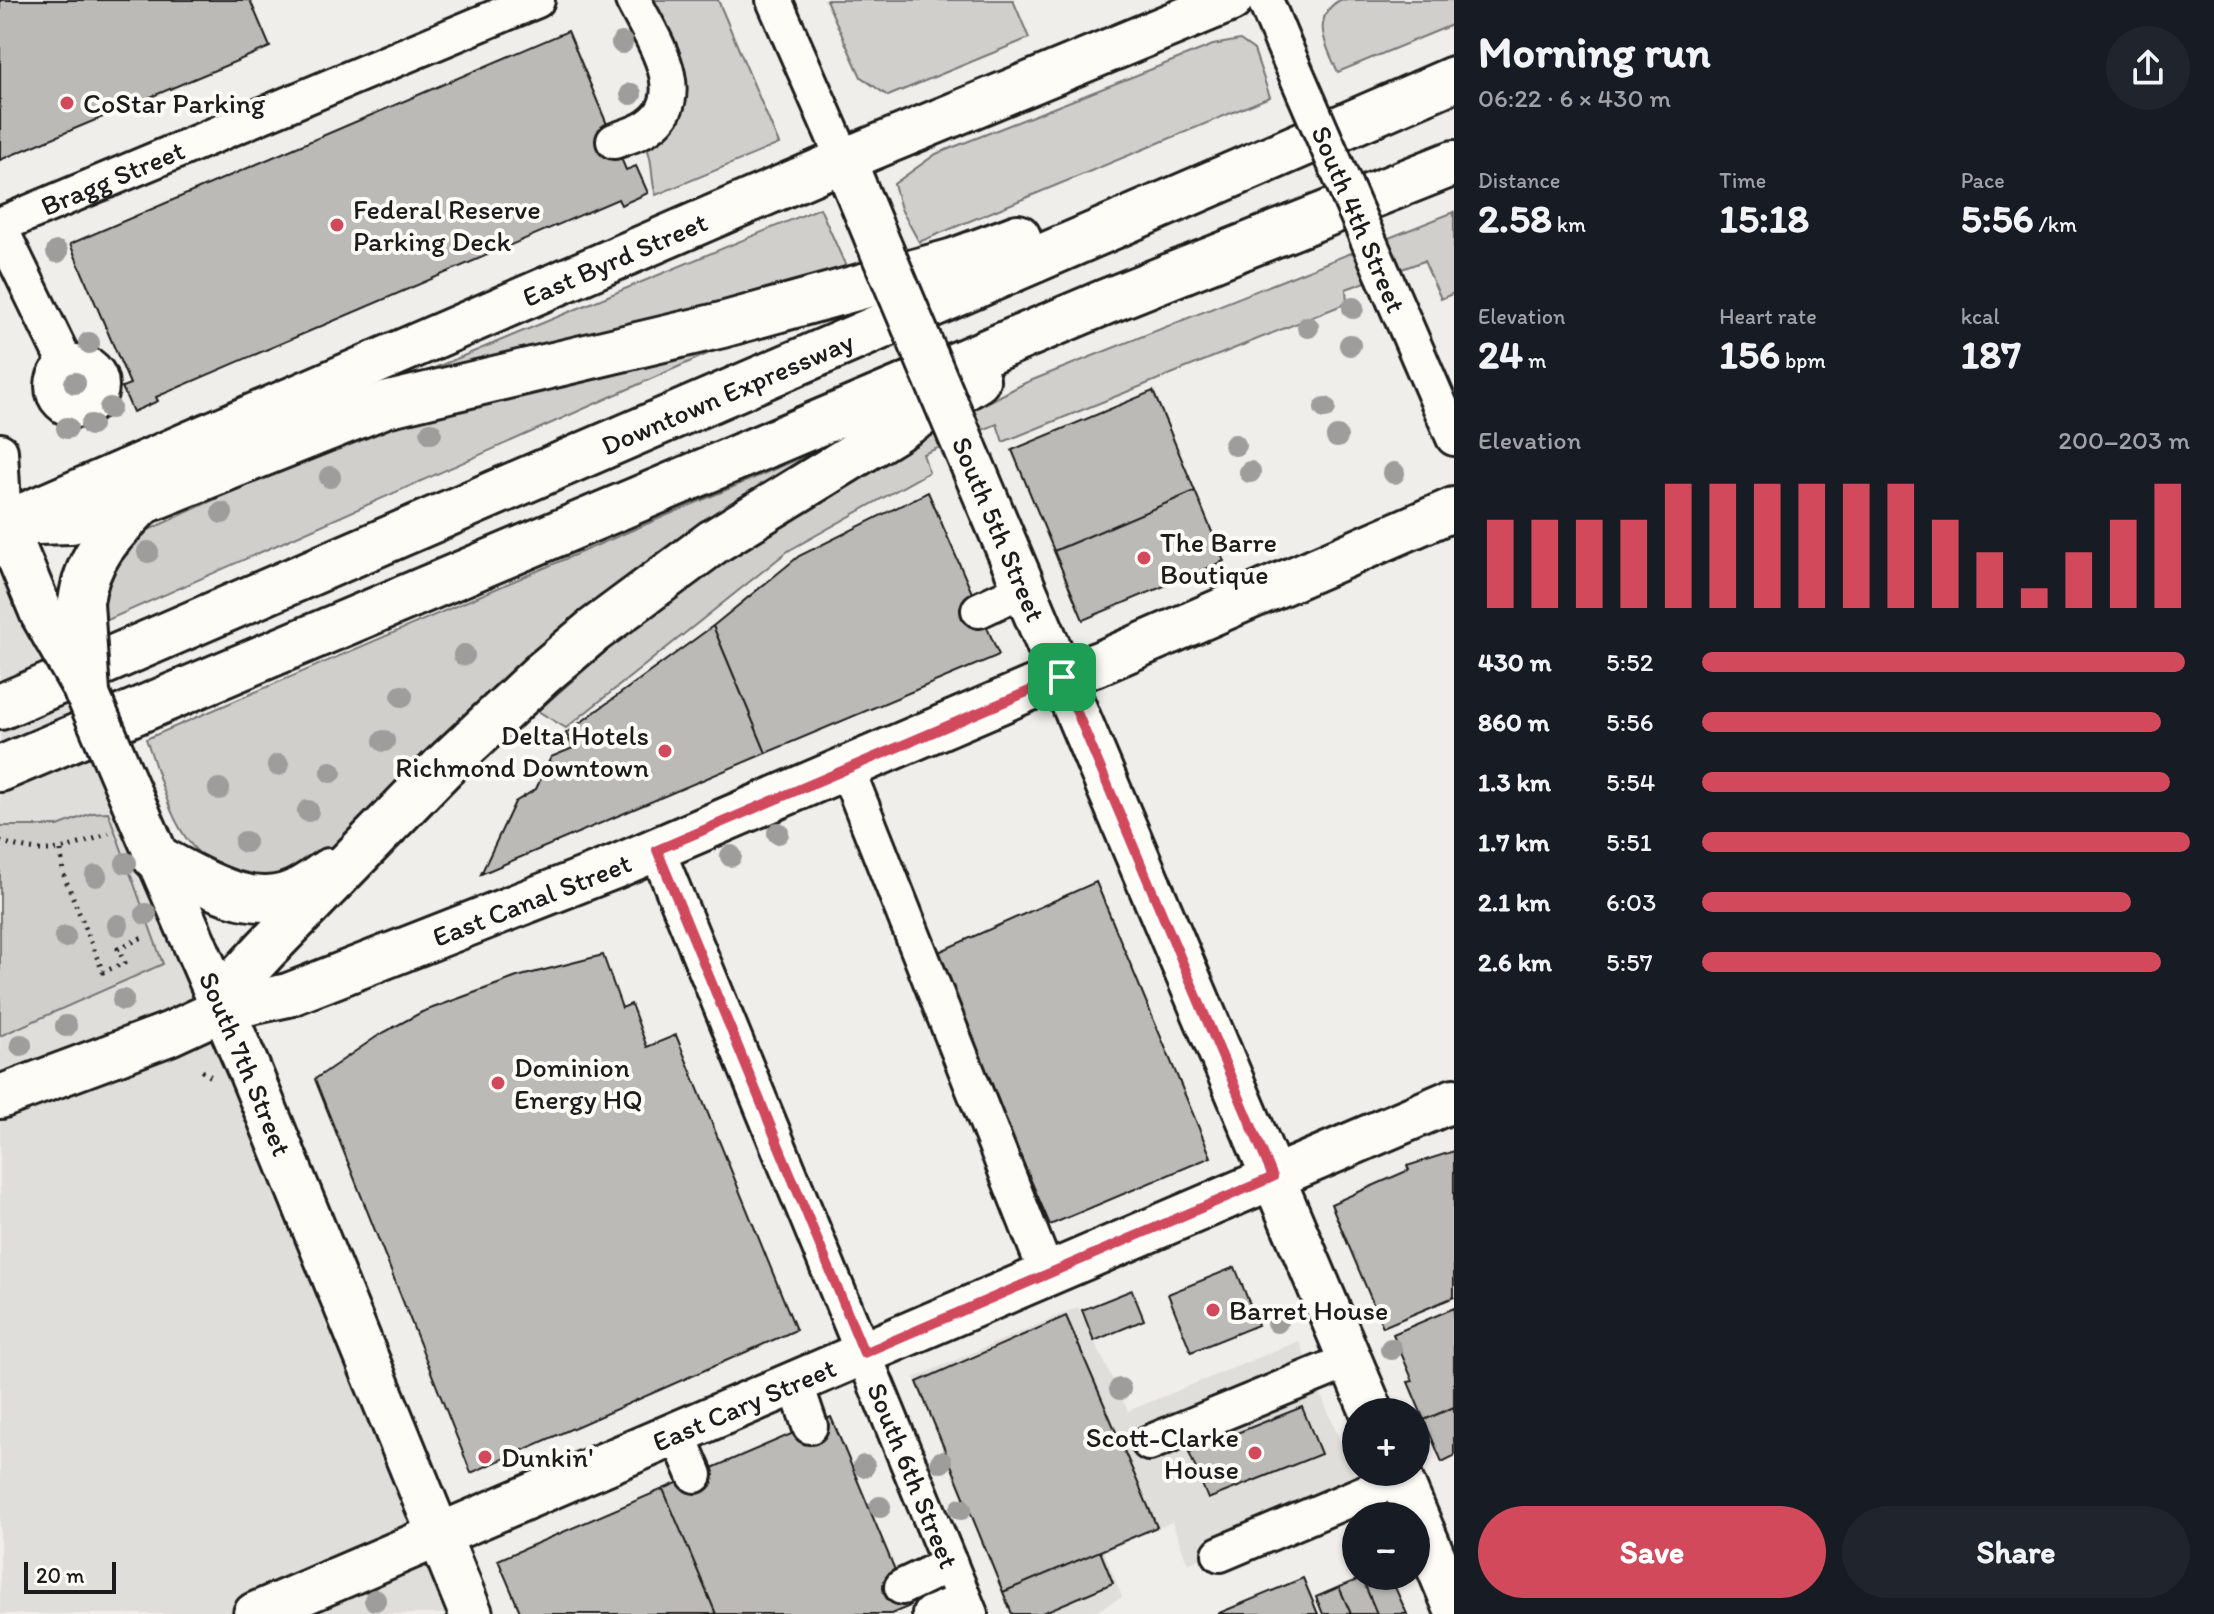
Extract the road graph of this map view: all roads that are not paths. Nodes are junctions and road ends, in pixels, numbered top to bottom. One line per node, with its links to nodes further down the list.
1 (537, 0): 11 (street, Bragg Street)
2 (633, 0): 7 (street)
3 (774, 0): 8 (street, South 5th Street)
4 (1231, 0): 8 (main road, East Byrd Street)
5 (1265, 0): 14 (street, South 4th Street, bridge)
6 (1454, 79): 10 (highway, Downtown Expressway)
7 (614, 141)
8 (844, 160): 18 (main road, East Byrd Street); 19 (main road, South 5th Street, bridge)
9 (1454, 163): 12 (highway)
10 (1133, 218): 16 (highway); 24 (highway, Downtown Expressway)
11 (0, 226): 13 (street)
12 (1105, 302): 26 (highway); 27 (highway)
13 (66, 364)
14 (1454, 438)
15 (0, 451): 18 (street)
16 (142, 502): 18 (highway); 20 (highway)
17 (1454, 509): 22 (main road, East Canal Street)
18 (1, 521): 20 (main road)
19 (1024, 589): 21 (street); 22 (main road, South 5th Street)
20 (62, 609): 23 (highway, bridge)
21 (979, 610)
22 (1062, 677): 25 (main road, East Canal Street); 33 (main road, South 5th Street)
23 (87, 693): 29 (main road, South 7th Street, bridge)
24 (0, 707)
25 (846, 767): 28 (main road, East Canal Street); 34 (street)
26 (0, 769)
27 (374, 838): 29 (highway); 30 (highway)
28 (657, 850): 30 (main road, East Canal Street); 35 (street, South 6th Street)
29 (155, 857): 30 (main road, South 7th Street)
30 (223, 1009): 31 (main road, East Canal Street); 45 (main road, South 7th Street)
31 (0, 1097)
32 (1454, 1100): 33 (main road, East Cary Street)
33 (1273, 1177): 34 (main road, East Cary Street); 36 (main road, South 5th Street)
34 (1047, 1274): 35 (main road, East Cary Street)
35 (864, 1353): 37 (main road, East Cary Street); 47 (street, South 6th Street)
36 (1351, 1360): 38 (main road, South 5th Street); 41 (street)
37 (795, 1382): 39 (street); 40 (main road, East Cary Street)
38 (1366, 1398)
39 (810, 1426)
40 (677, 1433): 42 (street); 45 (main road, East Cary Street)
41 (1149, 1443)
42 (695, 1475)
43 (1374, 1486): 46 (street)
44 (1404, 1486): 50 (main road)
45 (438, 1535): 49 (main road, East Cary Street); 53 (main road, South 7th Street)
46 (1220, 1554)
47 (950, 1564): 48 (street); 51 (street, South 6th Street)
48 (902, 1587)
49 (316, 1602): 52 (main road, East Cary Street)
50 (1454, 1605)
51 (967, 1607): 54 (street)
52 (255, 1614)
53 (471, 1614)
54 (930, 1614)

